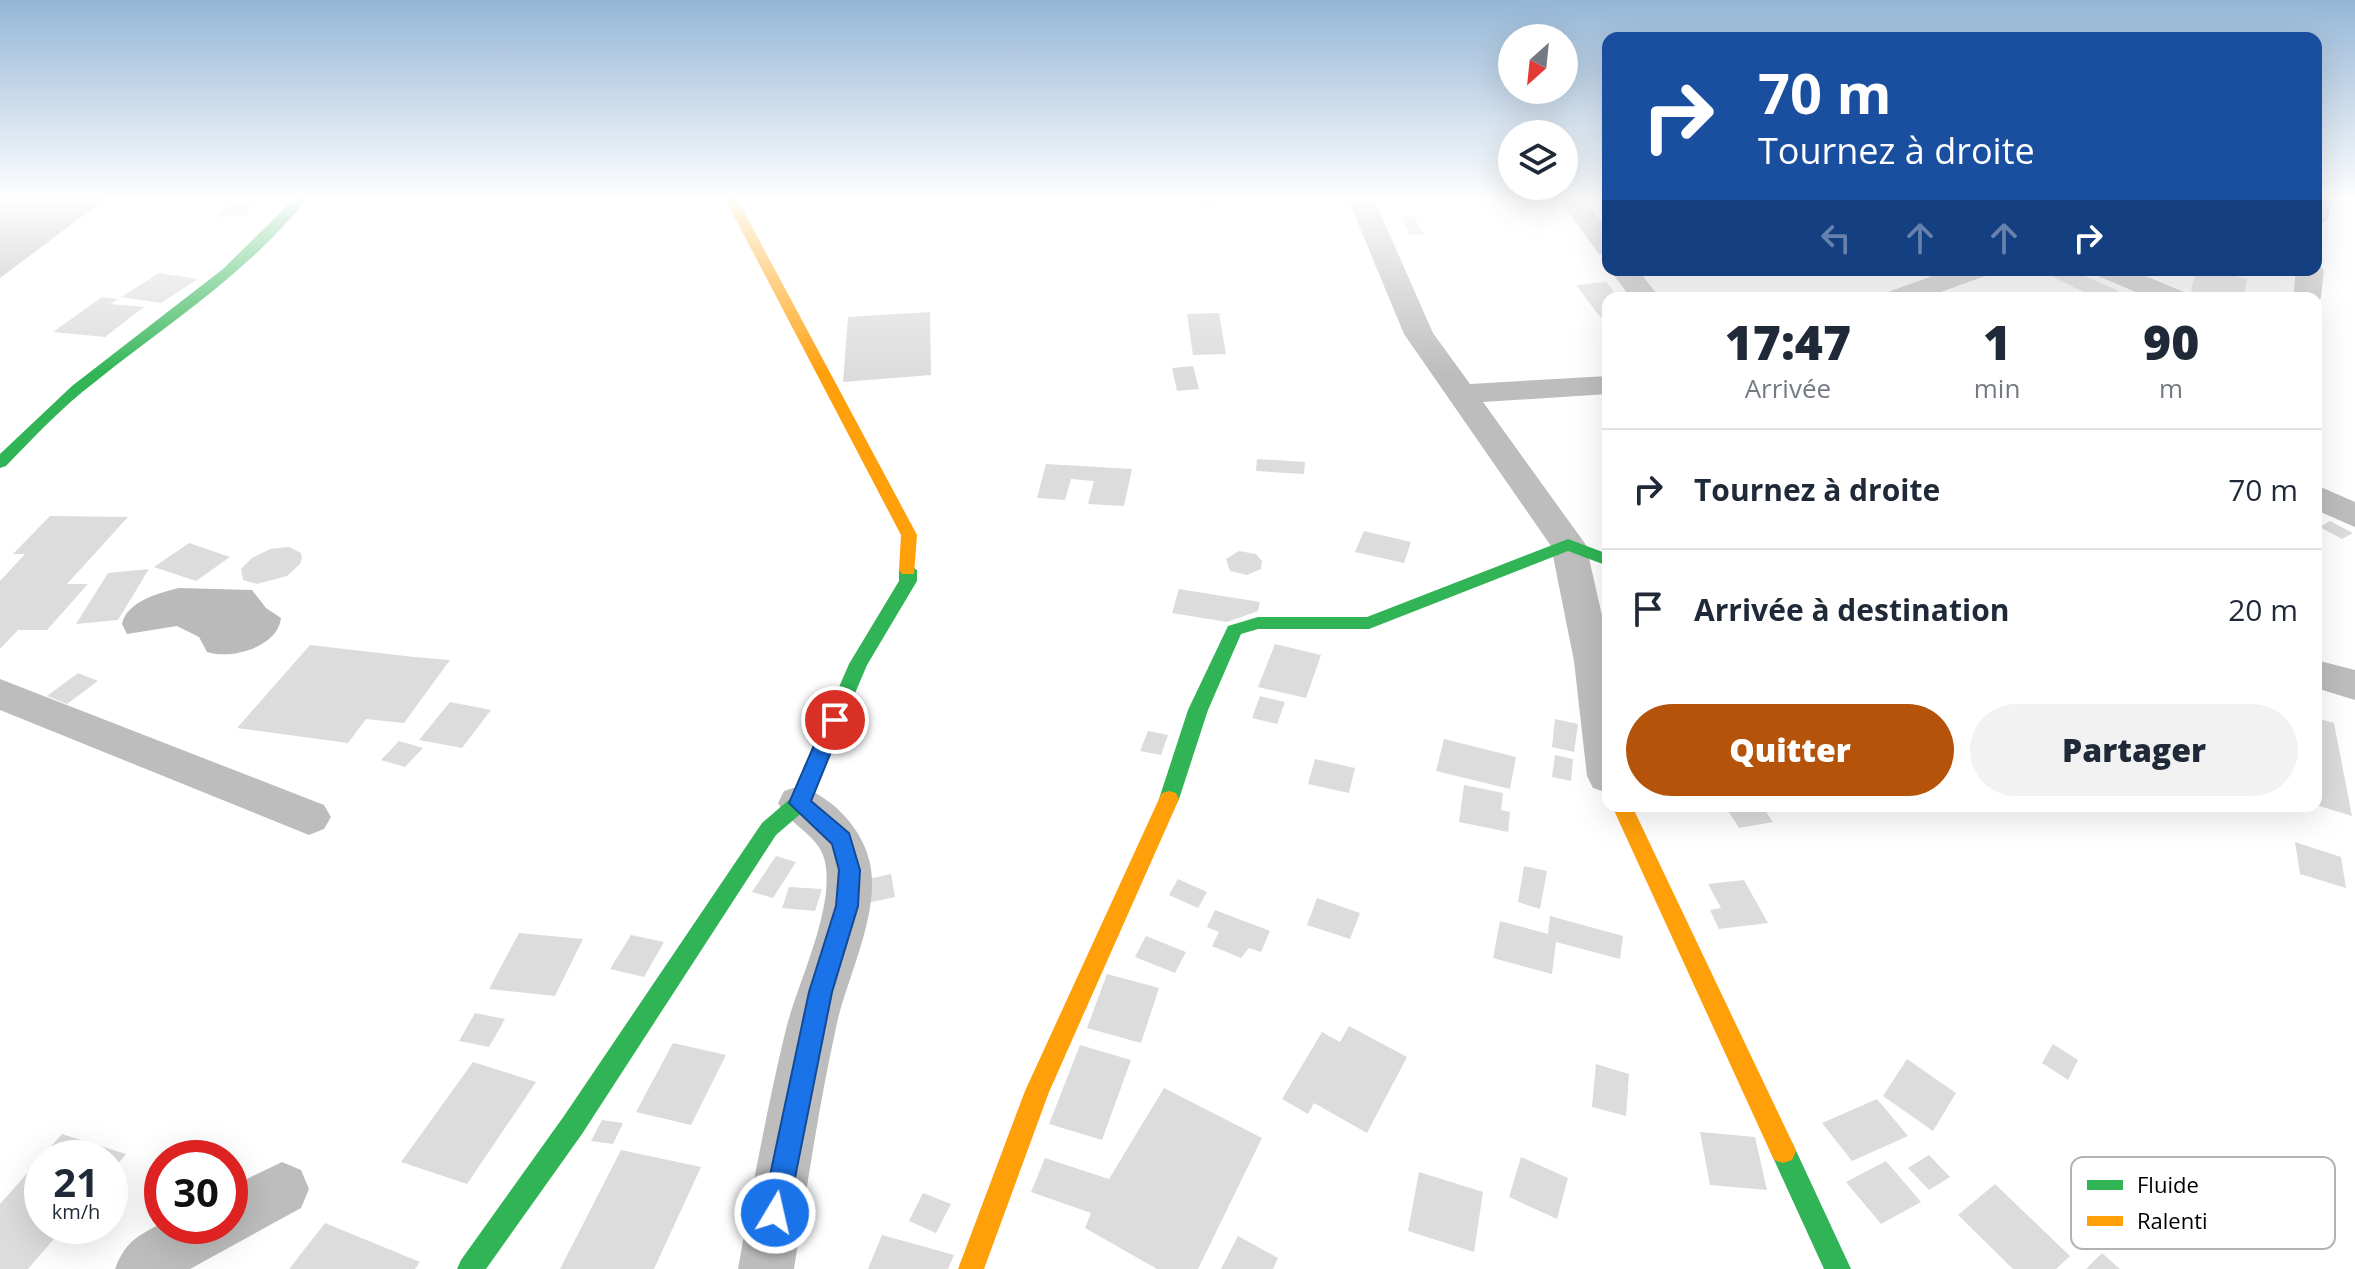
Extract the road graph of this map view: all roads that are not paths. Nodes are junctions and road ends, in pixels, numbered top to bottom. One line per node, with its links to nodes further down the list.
1 (244, 256): 12 (street)
2 (761, 256): 21 (street)
3 (1386, 256): 11 (street)
4 (1629, 276): 7 (street)
5 (1962, 276): 8 (street)
6 (2122, 276): 9 (street)
7 (1641, 292)
8 (1927, 292)
9 (2160, 292)
10 (1602, 385): 11 (street)
11 (1461, 394): 15 (street)
12 (0, 463)
13 (2322, 499): 14 (street)
14 (2355, 516)
15 (1568, 545): 16 (street); 20 (street); 30 (street)
16 (1602, 558)
17 (2322, 676): 18 (street)
18 (2355, 685)
19 (0, 694): 23 (street)
20 (1602, 730)
21 (799, 803): 28 (street); 29 (street)
22 (1625, 812): 31 (street)
23 (309, 817)
24 (282, 1189): 25 (street)
25 (248, 1207)
26 (180, 1244): 27 (street)
27 (143, 1269)
28 (470, 1269)
29 (766, 1269)
30 (971, 1269)
31 (1838, 1269)

